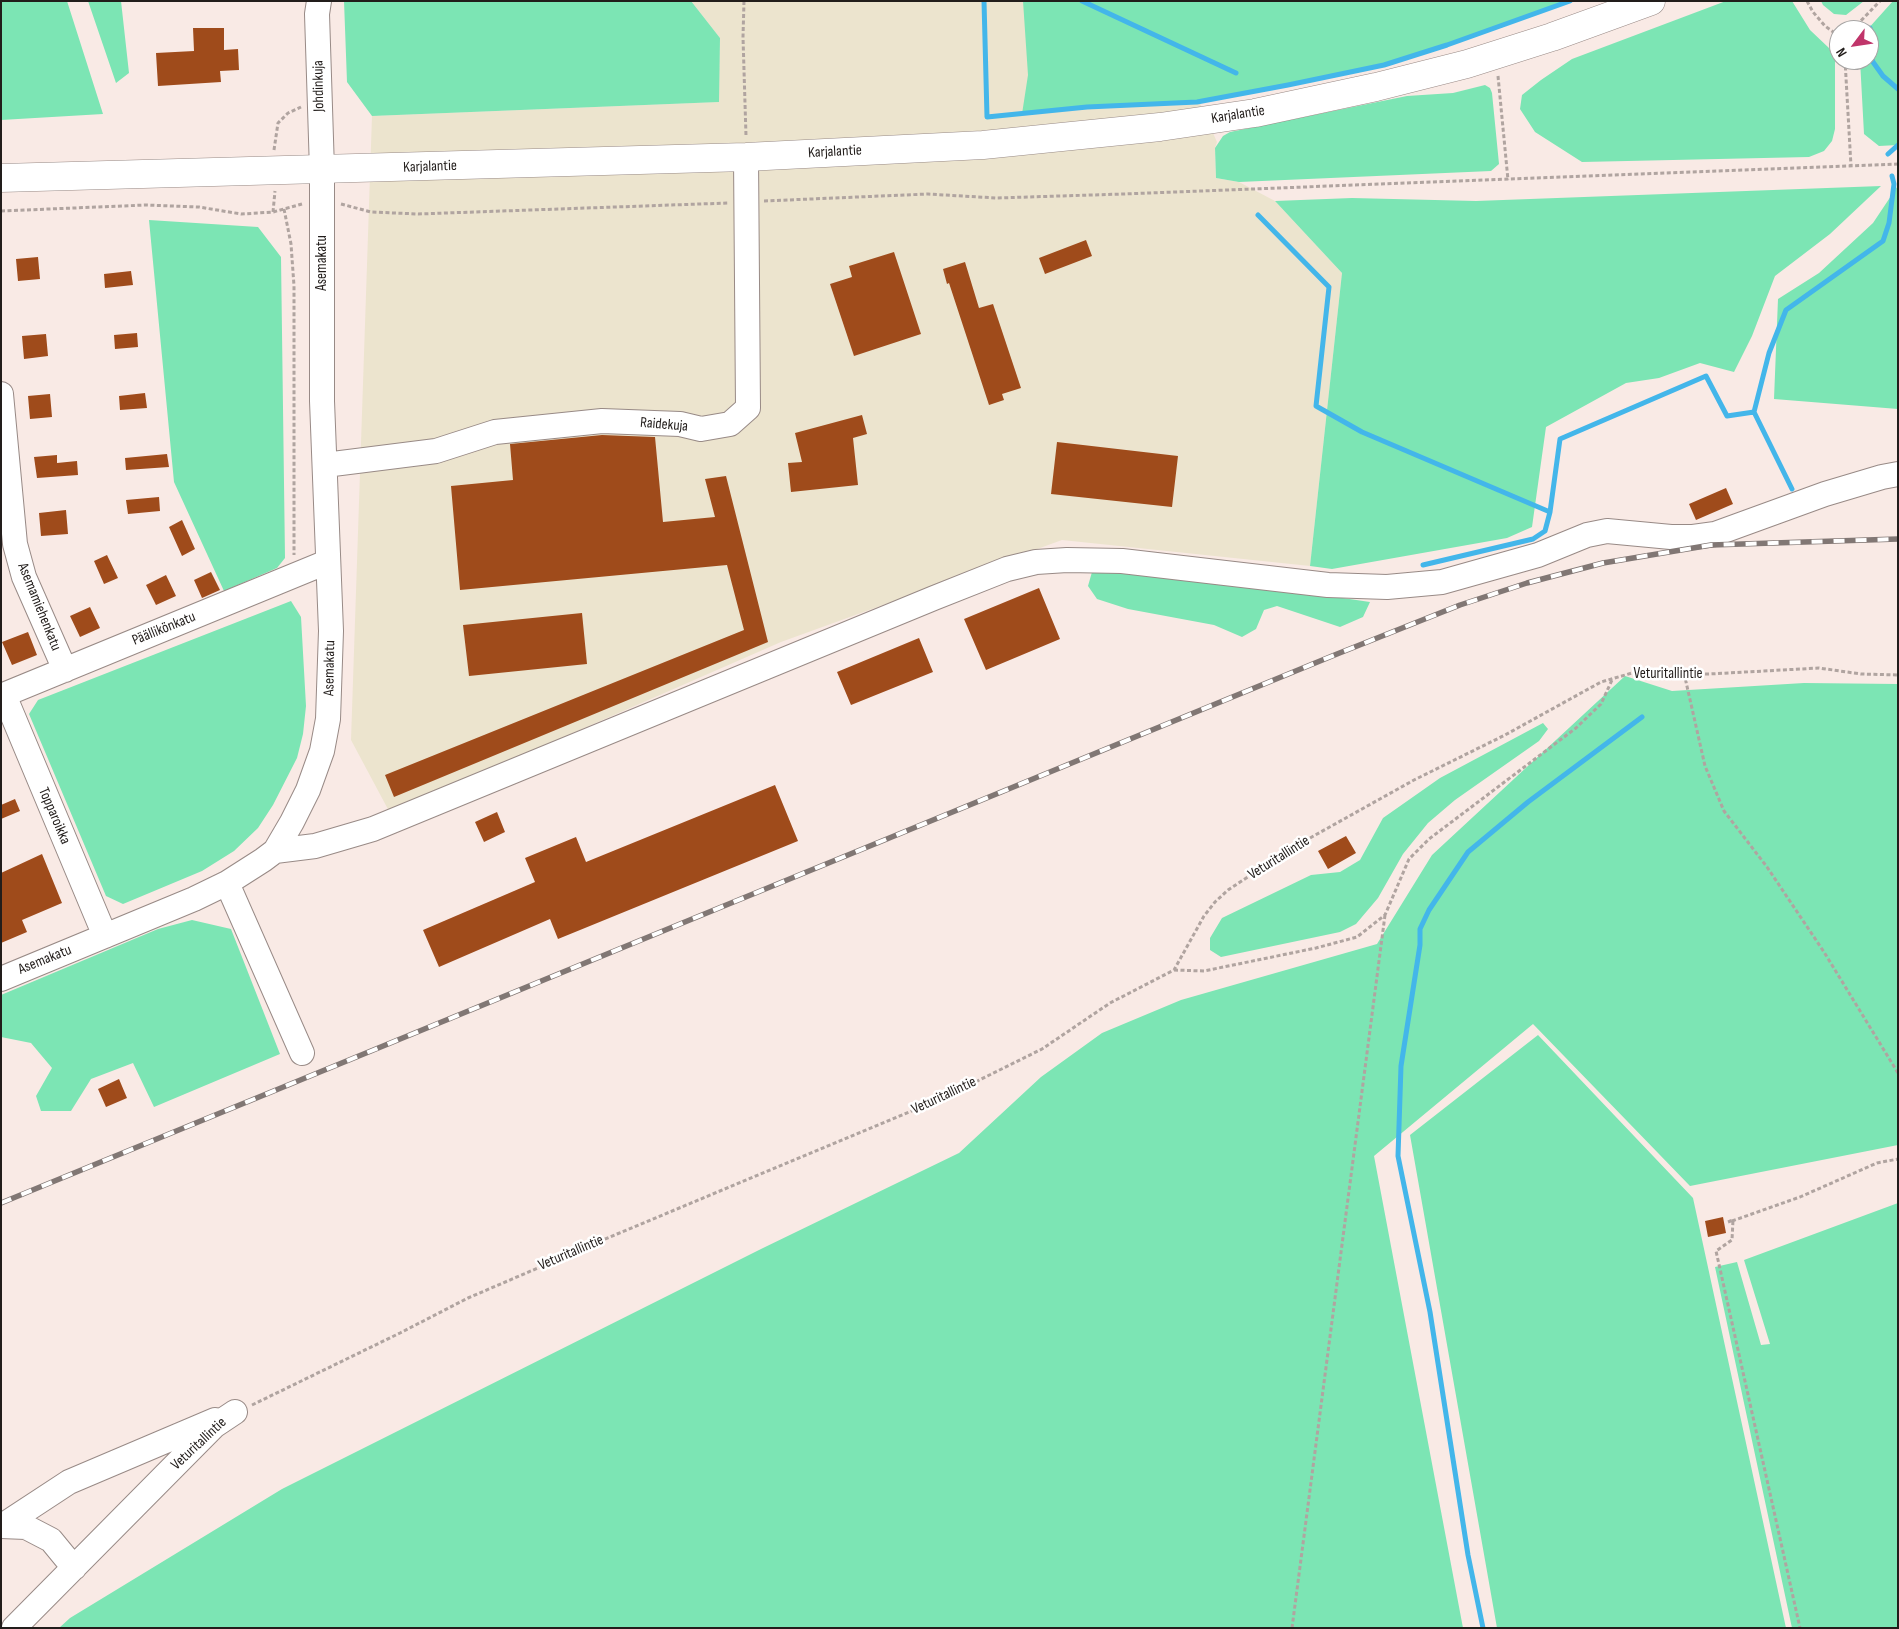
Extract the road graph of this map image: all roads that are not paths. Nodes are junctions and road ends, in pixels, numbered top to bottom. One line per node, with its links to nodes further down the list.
1 (319, 1): 4 (street, Johdinkuja)
2 (1651, 1): 3 (main road, Karjalantie)
3 (746, 157): 4 (main road, Karjalantie); 7 (street, Raidekuja)
4 (322, 170): 5 (main road, Karjalantie); 7 (street, Asemakatu)
5 (1, 178)
6 (1, 394): 10 (street, Asemamiehenkatu)
7 (325, 465): 9 (street, Asemakatu)
8 (1898, 474): 12 (street)
9 (328, 562): 10 (street, Päällikönkatu); 12 (street, Asemakatu)
10 (65, 670): 11 (street, Päällikönkatu)
11 (3, 696): 14 (street, Topparoikka)
12 (275, 851): 13 (street, Asemakatu)
13 (227, 883): 14 (street, Asemakatu); 16 (street)
14 (105, 936): 15 (street, Asemakatu)
15 (1, 978)
16 (302, 1053)
17 (2, 1526): 18 (street); 18 (street, Veturitallintie)
18 (74, 1568): 19 (street, Veturitallintie)
19 (14, 1628)

